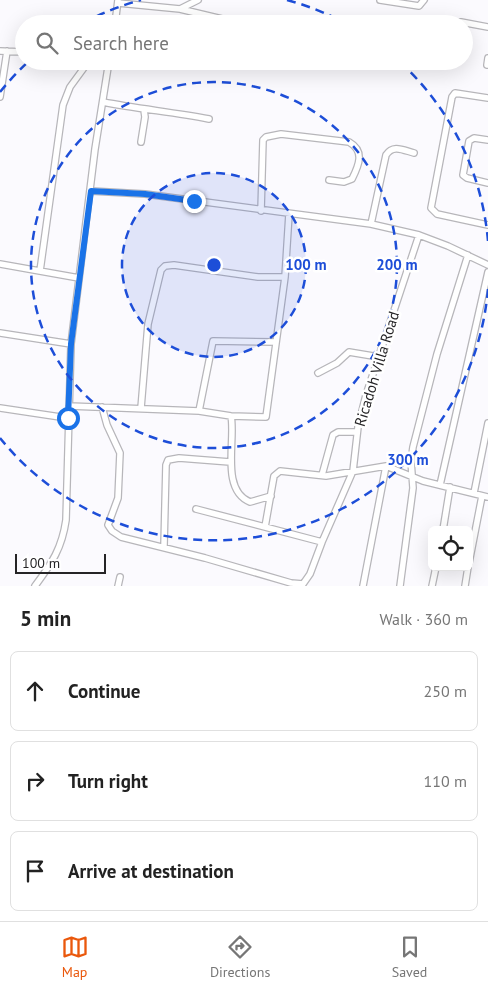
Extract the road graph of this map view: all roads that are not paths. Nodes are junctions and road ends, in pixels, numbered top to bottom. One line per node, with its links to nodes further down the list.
1 (198, 0): 5 (street)
2 (380, 0): 3 (street)
3 (424, 0)
4 (118, 1): 5 (street); 6 (street)
5 (180, 9): 7 (street)
6 (116, 15)
7 (205, 15)
8 (473, 24): 9 (street)
9 (488, 27)
10 (3, 51): 15 (street)
11 (488, 58): 12 (street)
12 (487, 66)
13 (82, 70): 34 (street)
14 (107, 70): 17 (street)
15 (0, 97)
16 (488, 98): 29 (street)
17 (102, 102): 18 (street); 25 (street)
18 (144, 110): 19 (street); 21 (street)
19 (209, 119)
20 (488, 140): 24 (street)
21 (141, 142)
22 (414, 153): 28 (street)
23 (329, 180): 26 (street)
24 (488, 183)
25 (91, 191): 26 (street); 37 (street)
26 (261, 210): 27 (street)
27 (289, 214): 28 (street); 36 (street)
28 (371, 224): 30 (street)
29 (488, 225)
30 (419, 235): 31 (street); 41 (street, Ricadoh Villa Road)
31 (468, 255): 33 (street); 56 (street)
32 (0, 264): 34 (street)
33 (488, 265)
34 (40, 271): 37 (street)
35 (488, 272): 57 (street)
36 (285, 277): 39 (street); 46 (street)
37 (79, 278): 40 (street)
38 (0, 333): 40 (street)
39 (276, 342): 47 (street); 48 (street)
40 (71, 344): 43 (street)
41 (379, 357): 42 (street); 51 (street, Ricadoh Villa Road)
42 (318, 373)
43 (69, 406): 44 (street); 49 (street)
44 (102, 407): 46 (street); 66 (street)
45 (0, 408): 49 (street)
46 (141, 408): 47 (street)
47 (199, 411): 48 (street)
48 (231, 416): 52 (street)
49 (68, 418): 71 (street)
50 (488, 423): 59 (street)
51 (357, 432): 54 (street, Ricadoh Villa Road); 55 (street)
52 (230, 462): 60 (street); 66 (street)
53 (386, 466): 54 (street); 56 (street); 73 (street)
54 (354, 471): 55 (street); 65 (street, Ricadoh Villa Road)
55 (322, 475): 60 (street)
56 (412, 477): 57 (street); 74 (street)
57 (440, 485): 58 (street)
58 (450, 487): 59 (street); 63 (street)
59 (474, 493): 61 (street)
60 (271, 496): 64 (street)
61 (485, 496): 67 (street)
62 (196, 509): 64 (street)
63 (444, 526)
64 (265, 527): 65 (street)
65 (322, 542): 66 (street, Ricadoh Villa Road)
66 (164, 546)
67 (473, 546)
68 (435, 571): 75 (street)
69 (467, 571): 76 (street)
70 (120, 577): 72 (street)
71 (35, 586)
72 (118, 586)
73 (363, 586)
74 (400, 586)
75 (432, 586)
76 (465, 586)

